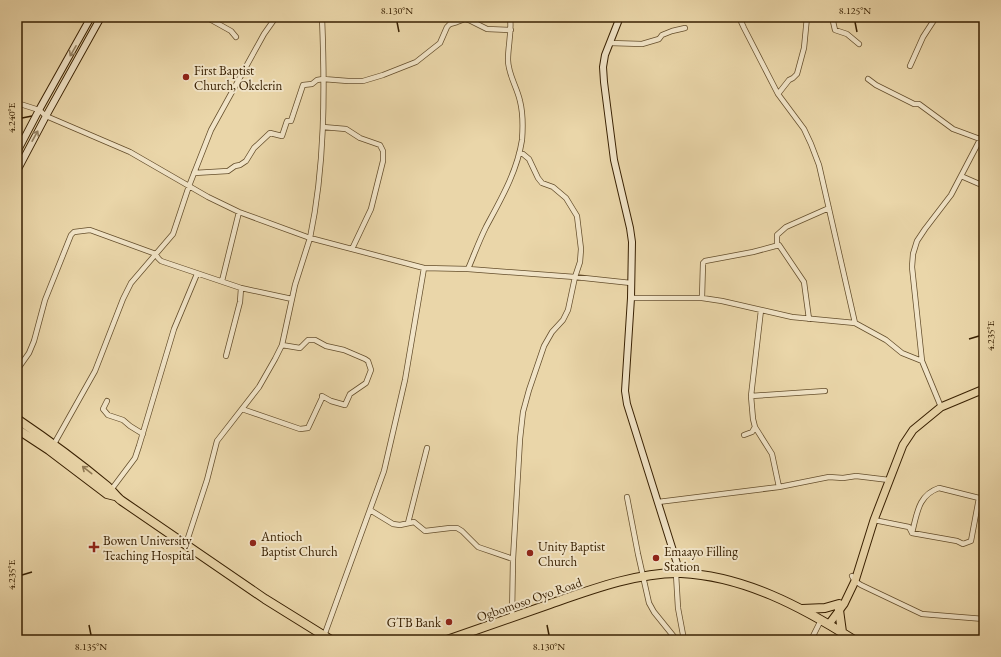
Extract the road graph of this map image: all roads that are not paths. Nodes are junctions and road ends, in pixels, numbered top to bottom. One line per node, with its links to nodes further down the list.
1 (91, 17): 22 (street, one-way to 22)
2 (101, 17): 23 (street)
3 (206, 17): 14 (street)
4 (276, 17): 30 (street)
5 (322, 17): 18 (street)
6 (510, 17): 13 (street)
7 (620, 17): 15 (street)
8 (739, 17): 20 (street)
9 (807, 17): 20 (street)
10 (832, 17): 16 (street)
11 (936, 17): 17 (street)
12 (685, 28): 15 (street)
13 (512, 30): 18 (street); 28 (street)
14 (236, 37)
15 (610, 43): 45 (street)
16 (859, 44)
17 (910, 66)
18 (323, 79): 24 (street); 30 (street)
19 (868, 79): 26 (street)
20 (778, 94): 34 (street)
21 (17, 103): 22 (street)
22 (39, 110): 23 (street); 27 (street)
23 (46, 116): 29 (street, one-way to 23); 32 (street)
24 (323, 127): 36 (street); 38 (street)
25 (984, 132): 26 (street)
26 (980, 139): 31 (street)
27 (17, 152)
28 (519, 153): 41 (street); 43 (street)
29 (17, 171)
30 (194, 173): 32 (street)
31 (961, 176): 33 (street); 55 (street)
32 (189, 186): 35 (street); 39 (street)
33 (984, 186)
34 (829, 208): 37 (street); 52 (street)
35 (239, 212): 36 (street); 44 (street)
36 (310, 238): 38 (street); 49 (street)
37 (777, 246): 48 (street); 51 (street)
38 (352, 249): 40 (street)
39 (156, 254): 42 (street); 56 (street); 68 (street)
40 (424, 268): 41 (street); 76 (street)
41 (468, 269): 43 (street)
42 (198, 274): 44 (street); 66 (street)
43 (575, 277): 45 (street); 81 (street)
44 (222, 281): 46 (street)
45 (631, 283): 47 (street)
46 (241, 288): 49 (street); 54 (street)
47 (631, 298): 48 (street); 75 (street)
48 (702, 298): 50 (street)
49 (292, 299): 53 (street)
50 (761, 310): 51 (street); 59 (street)
51 (809, 319): 52 (street)
52 (855, 323): 55 (street)
53 (282, 345): 62 (street); 62 (street)
54 (226, 356)
55 (922, 361): 61 (street)
56 (17, 370)
57 (984, 389): 61 (main road)
58 (825, 391): 59 (street)
59 (751, 396): 64 (street)
60 (107, 401): 66 (street)
61 (941, 407): 70 (main road)
62 (242, 409): 80 (street)
63 (17, 419): 68 (highway)
64 (756, 428): 67 (street); 71 (street)
65 (17, 429): 72 (highway)
66 (143, 434): 72 (street)
67 (744, 435)
68 (54, 444): 72 (highway, one-way to 68)
69 (427, 448): 78 (street)
70 (889, 480): 71 (street); 77 (main road)
71 (778, 487): 75 (street)
72 (111, 493): 80 (highway)
73 (627, 497): 83 (street)
74 (982, 498): 79 (street); 79 (street)
75 (658, 502): 82 (street)
76 (370, 510): 78 (street); 91 (street)
77 (874, 520): 79 (street); 84 (main road)
78 (408, 523): 81 (street)
79 (912, 532)
80 (186, 544): 91 (highway)
81 (513, 559): 87 (street)
82 (678, 574): 83 (highway, Ogbomoso Oyo Road); 86 (highway, Ogbomoso Oyo Road); 93 (street)
83 (644, 577): 87 (highway, Ogbomoso Oyo Road); 93 (street)
84 (853, 578): 85 (main road); 88 (street)
85 (839, 607): 86 (highway); 89 (main road); 90 (highway)
86 (800, 609): 89 (highway, Ogbomoso Oyo Road)
87 (512, 617): 92 (highway, Ogbomoso Oyo Road)
88 (984, 619)
89 (825, 622): 90 (highway, Ogbomoso Oyo Road); 94 (street)
90 (842, 632): 95 (highway, Ogbomoso Oyo Road)
91 (328, 638)
92 (447, 640)
93 (683, 640)
94 (810, 640)
95 (854, 640)

